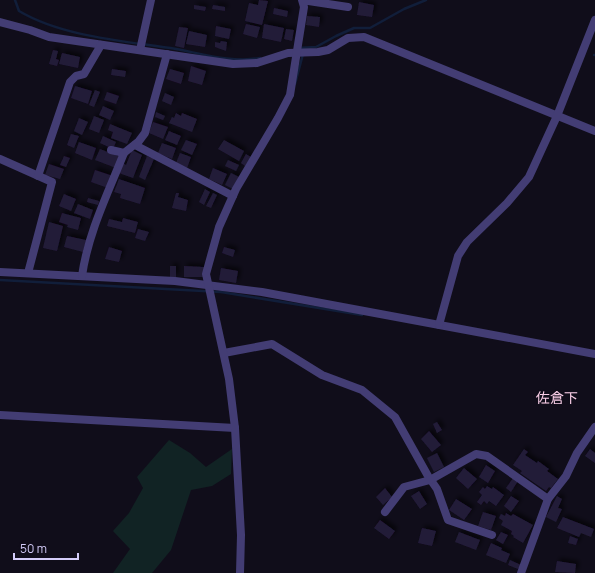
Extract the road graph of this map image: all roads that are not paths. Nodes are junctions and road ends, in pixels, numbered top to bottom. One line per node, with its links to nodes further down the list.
1 (151, 0): 6 (street)
2 (348, 7): 7 (street)
3 (595, 20): 9 (street)
4 (0, 22): 5 (street)
5 (100, 45): 6 (street); 15 (street)
6 (140, 50): 8 (street)
7 (297, 53): 8 (street); 9 (street); 16 (street)
8 (167, 54): 11 (street)
9 (557, 116): 10 (street); 21 (street)
10 (595, 131)
11 (135, 145): 13 (street); 16 (street)
12 (112, 150): 13 (street)
13 (124, 153): 19 (street)
14 (0, 159): 15 (street)
15 (38, 176): 18 (street)
16 (233, 196): 20 (street)
17 (0, 272): 18 (street)
18 (28, 273): 19 (street)
19 (82, 276): 20 (street)
20 (208, 285): 21 (street); 22 (street)
21 (439, 325): 23 (street)
22 (224, 353): 25 (street); 27 (street)
23 (595, 354)
24 (0, 415): 25 (street)
25 (235, 428): 31 (street)
26 (595, 428): 28 (street)
27 (430, 480): 28 (street); 29 (street); 30 (street)
28 (548, 499): 32 (street)
29 (386, 512)
30 (492, 535)
31 (240, 573)
32 (521, 573)

